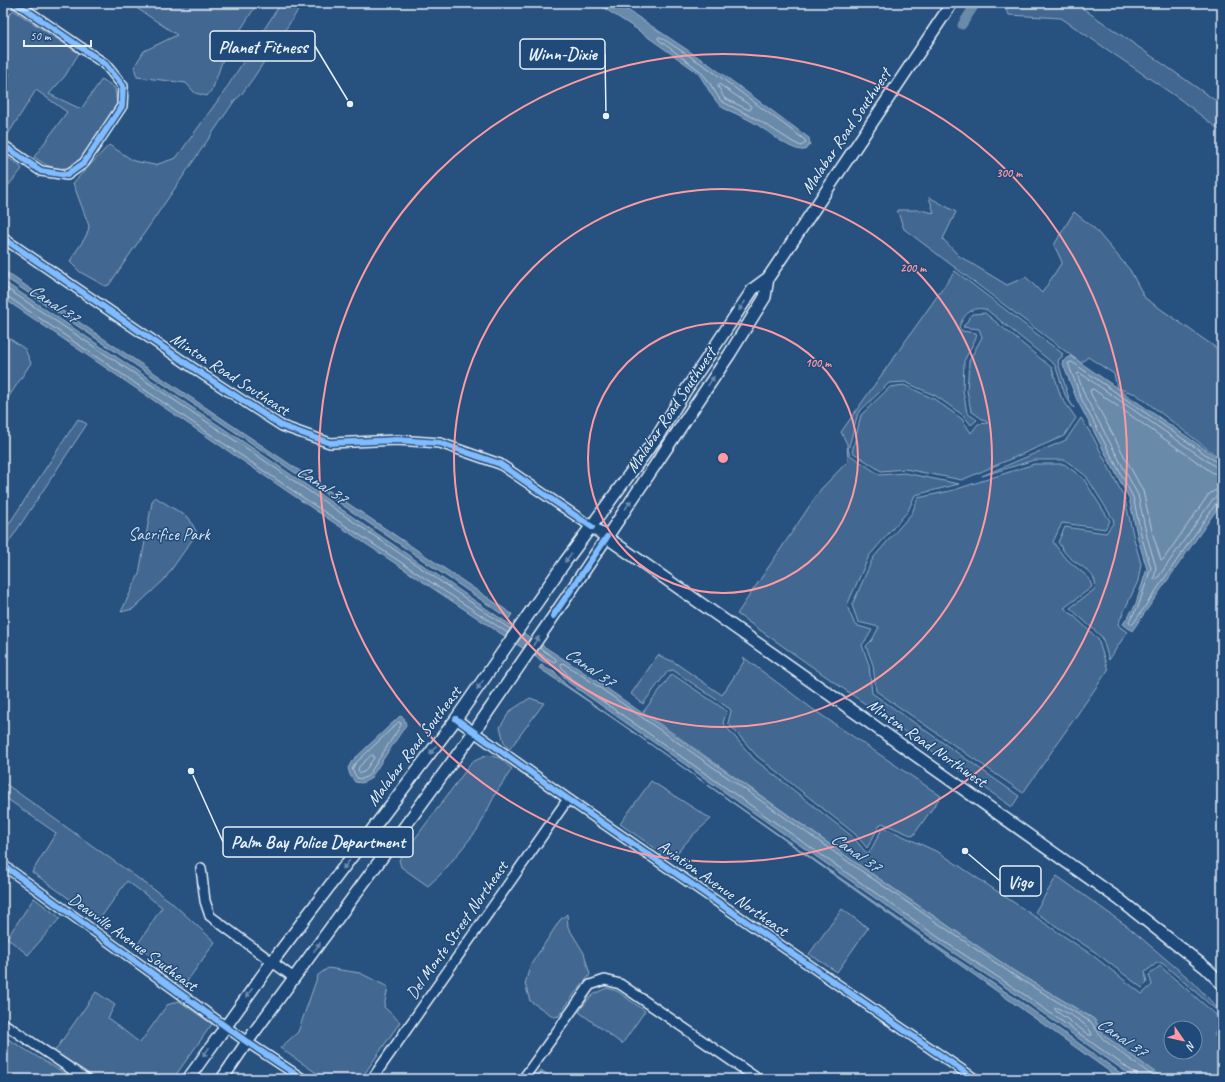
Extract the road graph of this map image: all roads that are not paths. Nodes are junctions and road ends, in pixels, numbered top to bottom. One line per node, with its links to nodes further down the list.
1 (16, 3): 3 (street)
2 (952, 3): 5 (main road, Malabar Road Southwest)
3 (3, 145)
4 (3, 238): 6 (street, Minton Road Southeast)
5 (768, 278): 6 (main road, Malabar Road Southwest, one-way to 6); 7 (main road, Malabar Road Southwest, one-way to 5)
6 (592, 527): 7 (main road, Minton Road Southeast); 8 (main road, Malabar Road Southeast, one-way to 8)
7 (607, 537): 9 (main road, one-way to 7); 15 (main road, Minton Road Northwest)
8 (456, 719): 9 (street, Aviation Avenue Northeast); 13 (main road, Malabar Road Southeast, one-way to 13)
9 (474, 732): 10 (street, Aviation Avenue Northeast); 14 (main road, one-way to 9)
10 (568, 799): 23 (street, Del Monte Street Northeast); 26 (street, Aviation Avenue Northeast)
11 (3, 865): 17 (street, Deauville Avenue Southeast)
12 (201, 868): 13 (street)
13 (272, 962): 14 (street); 17 (main road, Malabar Road Southeast, one-way to 17)
14 (294, 978): 18 (main road)
15 (1222, 984)
16 (3, 1023): 19 (street)
17 (225, 1026): 18 (street, Deauville Avenue Southeast); 20 (main road, Malabar Road Southeast, one-way to 20)
18 (247, 1042): 21 (main road); 22 (street, Deauville Avenue Southeast)
19 (86, 1079)
20 (188, 1079)
21 (222, 1079)
22 (303, 1079)
23 (372, 1079)
24 (523, 1079): 25 (street)
25 (758, 1079)
26 (975, 1079)

